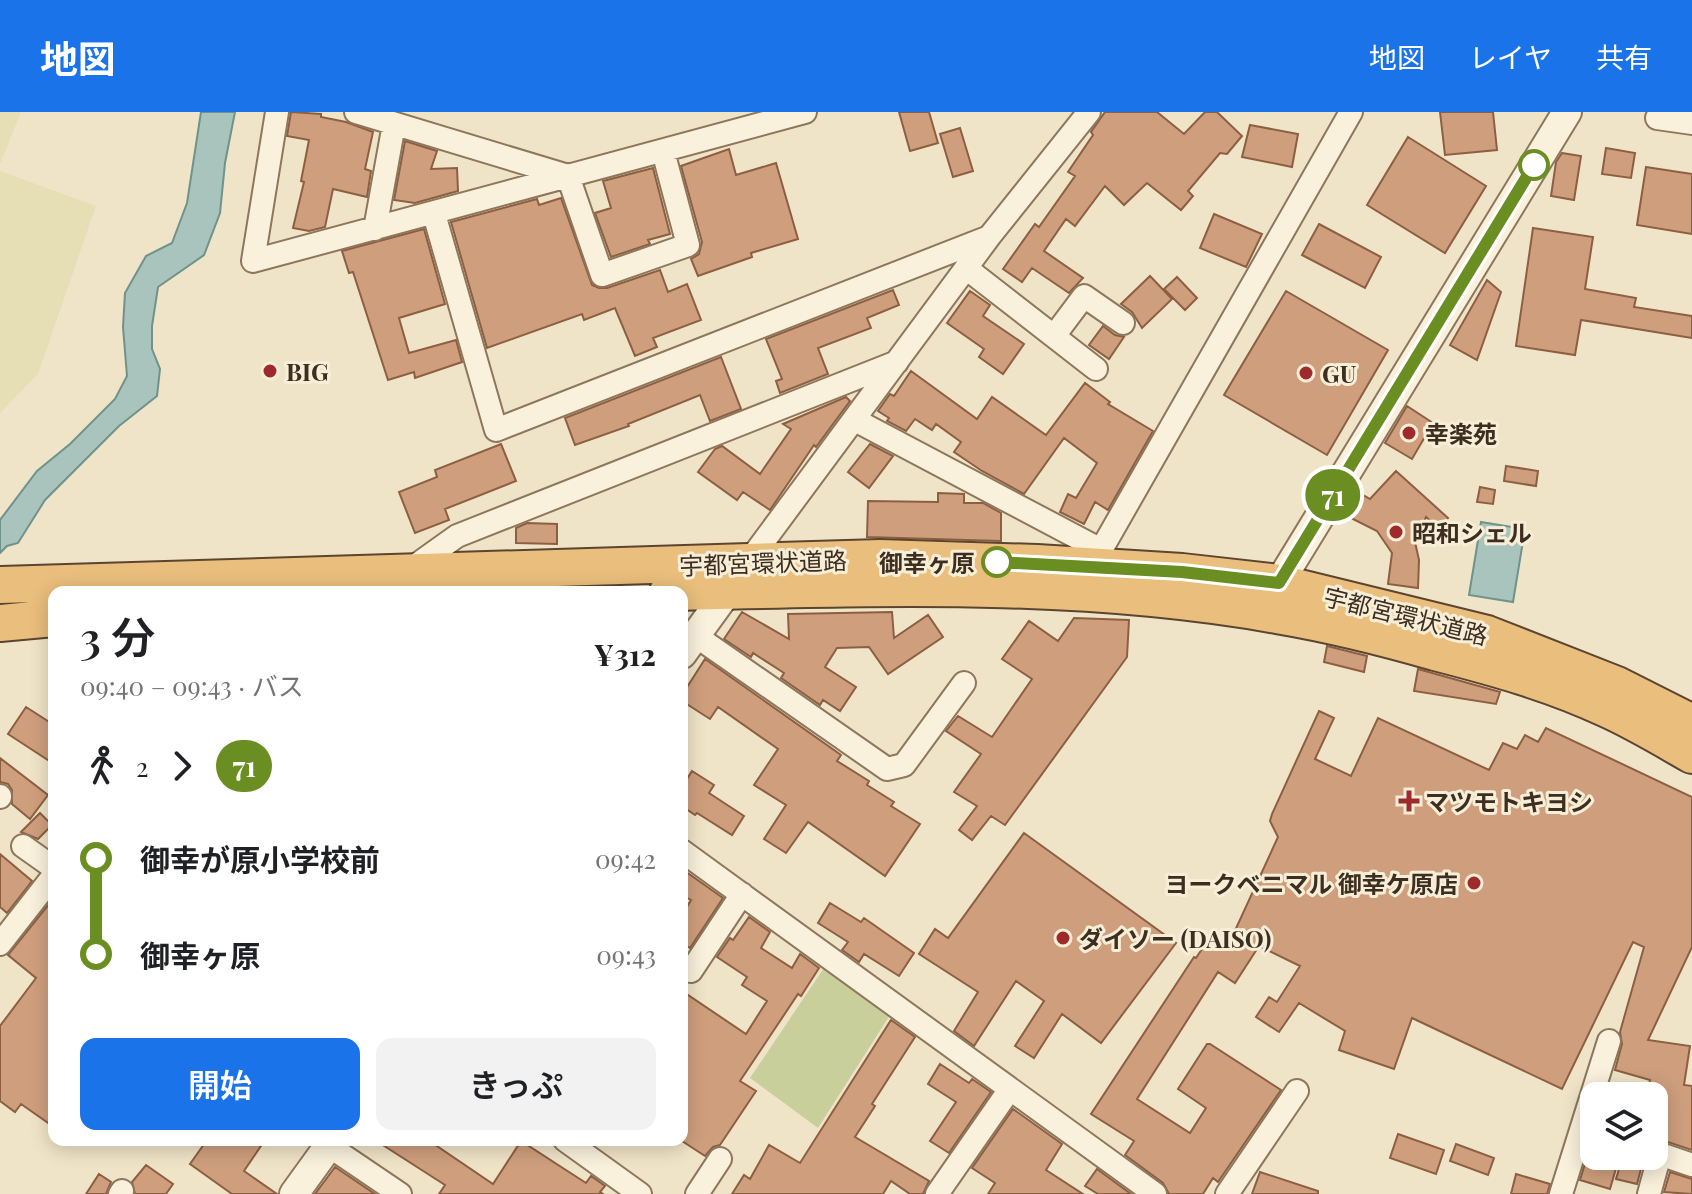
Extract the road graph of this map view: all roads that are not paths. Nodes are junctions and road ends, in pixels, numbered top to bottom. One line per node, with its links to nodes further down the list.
1 (277, 112): 13 (street)
2 (356, 112): 9 (street)
3 (805, 112): 10 (street)
4 (1089, 112): 14 (street)
5 (1351, 112): 21 (street)
6 (1567, 112): 29 (street)
7 (1657, 118): 8 (street)
8 (1692, 123)
9 (394, 124): 11 (street); 13 (street)
10 (663, 151): 11 (street); 11 (street)
11 (568, 176): 12 (street)
12 (434, 214): 13 (street); 14 (street)
13 (375, 229)
14 (989, 237): 15 (street)
15 (966, 268): 17 (street); 18 (street)
16 (1123, 323): 17 (street)
17 (1054, 336): 19 (street)
18 (898, 362): 20 (street); 23 (street)
19 (1096, 369)
20 (855, 420): 21 (street); 22 (street)
21 (1101, 558): 22 (highway, 宇都宮環状道路); 29 (highway, 宇都宮環状道路)
22 (749, 561): 23 (highway, 宇都宮環状道路); 27 (street)
23 (407, 572): 25 (highway, 宇都宮環状道路)
24 (0, 575): 25 (highway)
25 (218, 577): 26 (highway, 宇都宮環状道路)
26 (0, 585)
27 (729, 591): 28 (highway, 宇都宮環状道路); 29 (highway, 宇都宮環状道路); 34 (street)
28 (688, 592)
29 (1278, 599): 36 (highway, 宇都宮環状道路); 37 (highway, 宇都宮環状道路)
30 (48, 608): 31 (highway)
31 (0, 610)
32 (48, 619): 33 (highway)
33 (0, 623)
34 (689, 645): 35 (street)
35 (964, 683)
36 (1692, 723)
37 (1692, 755)
38 (23, 846): 40 (street)
39 (688, 855): 42 (street)
40 (48, 864)
41 (48, 883): 43 (street)
42 (742, 894): 44 (street); 46 (street)
43 (0, 944)
44 (688, 969)
45 (1609, 1041): 60 (street)
46 (1010, 1089): 57 (street); 58 (street)
47 (1297, 1091): 59 (street)
48 (329, 1146): 53 (street)
49 (335, 1146): 54 (street)
50 (573, 1146): 55 (street)
51 (720, 1159): 56 (street)
52 (1692, 1165): 61 (street)
53 (294, 1194)
54 (400, 1194)
55 (640, 1194)
56 (697, 1194)
57 (937, 1194)
58 (1155, 1194)
59 (1227, 1194)
60 (1561, 1194)
61 (1649, 1194)

